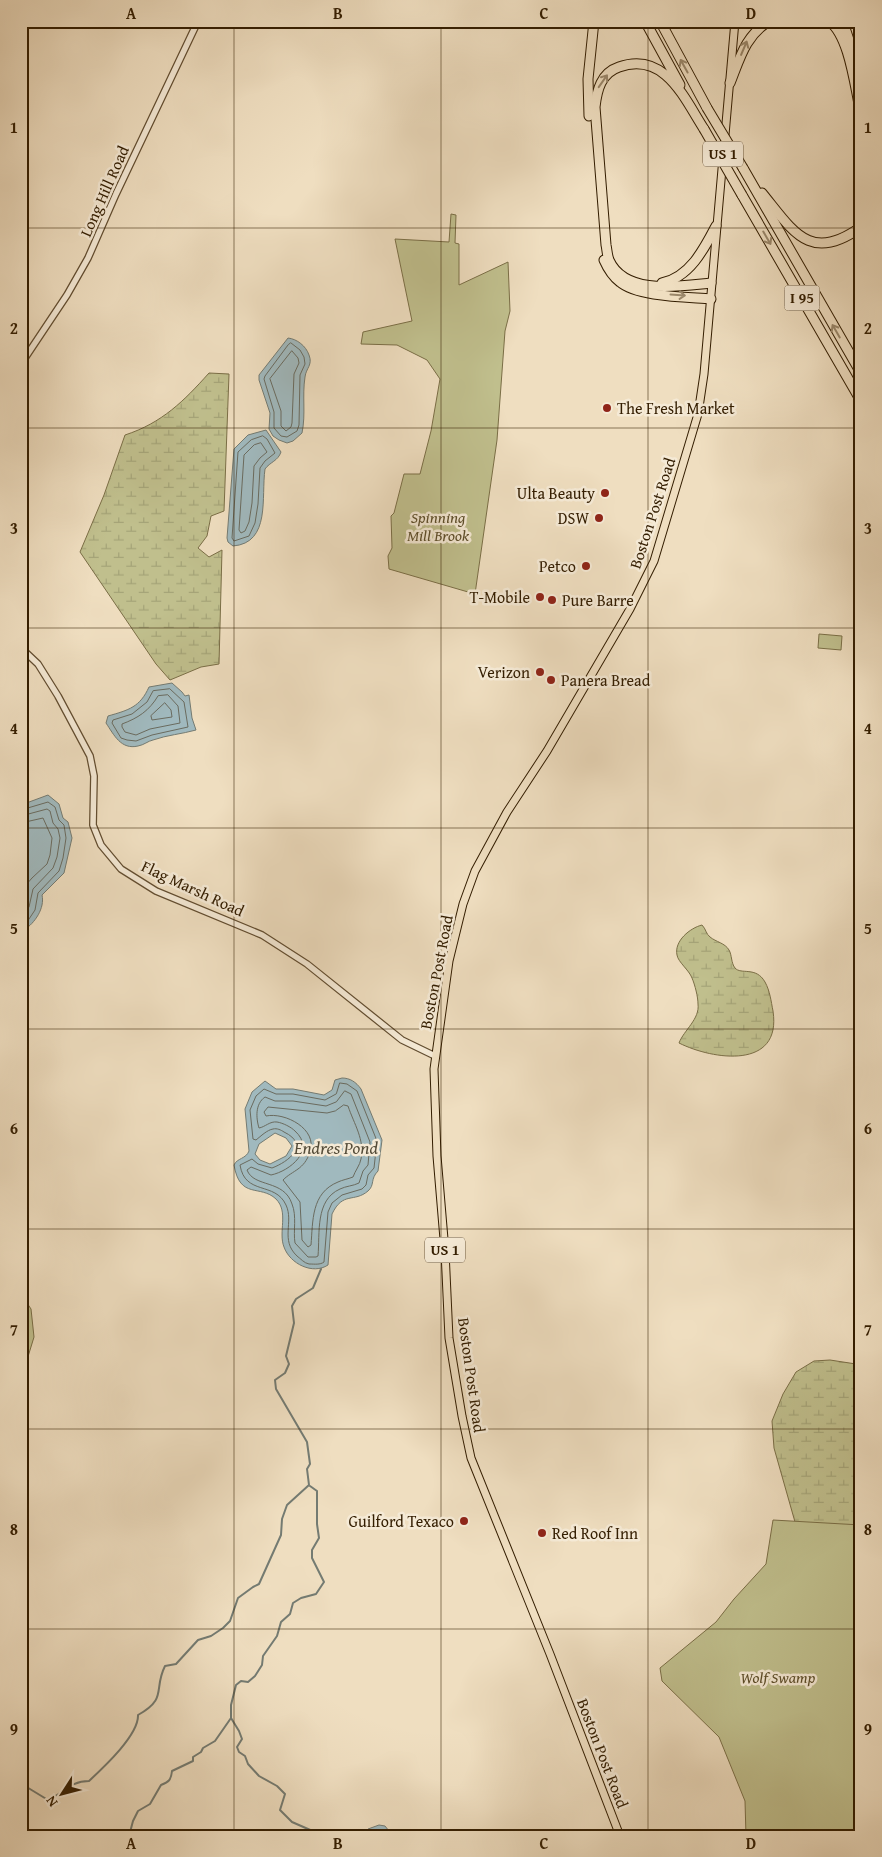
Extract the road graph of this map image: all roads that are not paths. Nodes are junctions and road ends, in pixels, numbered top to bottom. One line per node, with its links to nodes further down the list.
1 (198, 21): 19 (street, Long Hill Road)
2 (594, 21): 18 (highway, one-way to 18)
3 (645, 21): 12 (highway, I 95)
4 (660, 21): 13 (highway, I 95, one-way to 4, bridge)
5 (735, 21): 9 (main road, Boston Post Road / US 1)
6 (769, 21): 9 (highway, one-way to 6)
7 (829, 21): 11 (highway)
8 (838, 21): 10 (highway)
9 (730, 83): 14 (main road, Boston Post Road / US 1)
10 (861, 86)
11 (861, 113)
12 (704, 129): 17 (highway, one-way to 12); 21 (highway, I 95, one-way to 21, bridge)
13 (743, 168): 15 (highway); 20 (highway, I 95, one-way to 13)
14 (716, 226): 16 (main road, Boston Post Road / US 1); 17 (highway)
15 (861, 228)
16 (711, 284): 17 (highway); 18 (main road, Boston Post Road / US 1)
17 (650, 286)
18 (711, 299): 23 (main road, Boston Post Road / US 1)
19 (21, 364)
20 (861, 373)
21 (861, 401)
22 (21, 648): 23 (street, Flag Marsh Road)
23 (435, 1056): 24 (main road, Boston Post Road / US 1)
24 (619, 1833): 25 (street)
25 (606, 1836)

